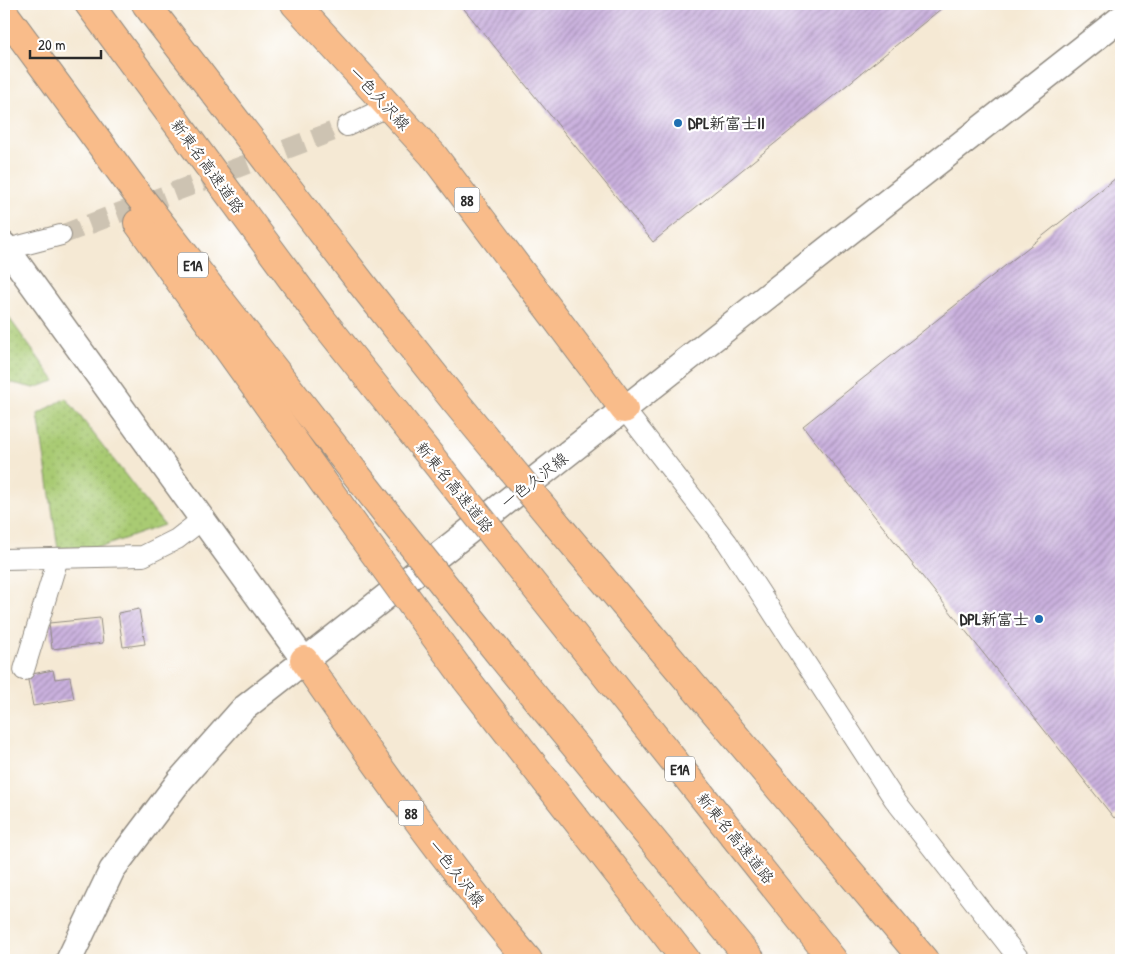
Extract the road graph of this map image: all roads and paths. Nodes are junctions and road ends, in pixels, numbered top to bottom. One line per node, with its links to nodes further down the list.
1 (89, 4): 21 (main road, 新東名高速道路 / E1A, bridge)
2 (146, 4): 22 (main road, bridge)
3 (295, 4): 7 (main road, 一色久沢線 / 88)
4 (4, 13): 20 (main road, E1A, bridge)
5 (1121, 18): 11 (street)
6 (4, 20): 19 (main road, bridge)
7 (387, 107): 8 (street); 11 (main road, 一色久沢線 / 88)
8 (347, 126)
9 (61, 235): 10 (street)
10 (5, 248): 12 (street)
11 (624, 409): 15 (street, 一色久沢線); 23 (street)
12 (204, 518): 13 (street); 15 (street)
13 (58, 558): 14 (street); 16 (street)
14 (4, 559)
15 (304, 660): 17 (street); 18 (main road, 一色久沢線 / 88)
16 (24, 670)
17 (69, 960)
18 (528, 960)
19 (686, 960)
20 (751, 960)
21 (833, 960)
22 (924, 960)
23 (1020, 960)

